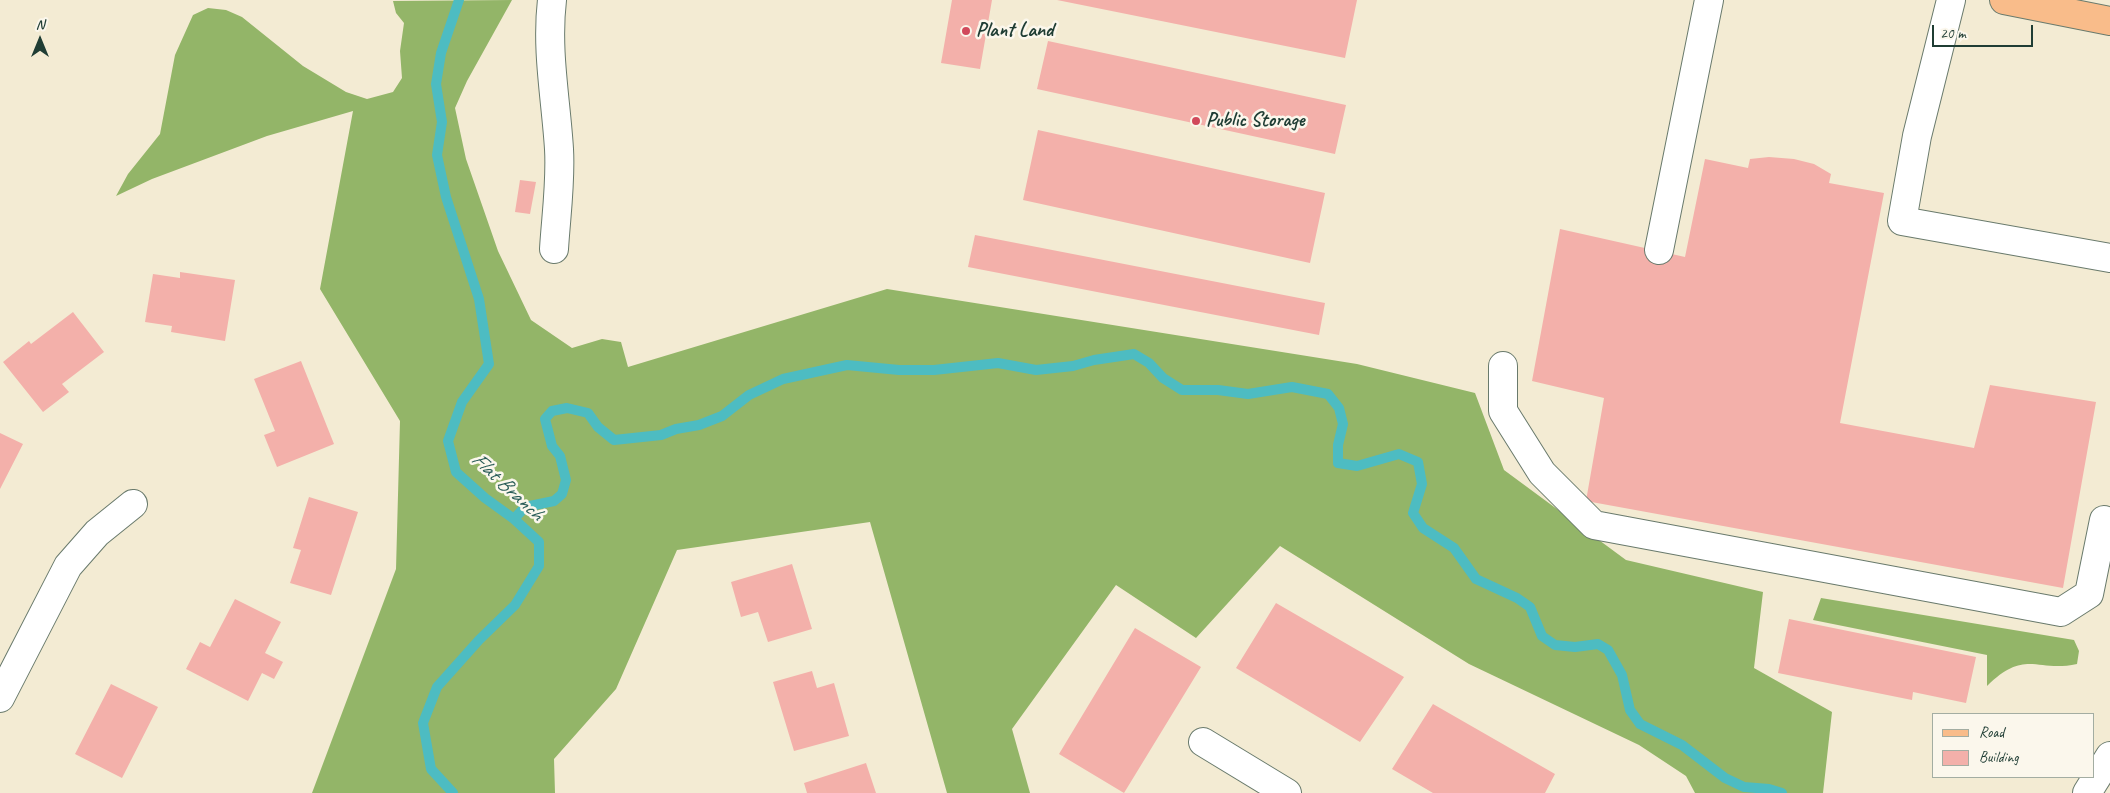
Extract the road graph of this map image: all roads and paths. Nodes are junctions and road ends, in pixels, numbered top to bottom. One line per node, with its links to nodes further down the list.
1 (552, 0): 6 (street)
2 (1709, 0): 7 (street)
3 (1951, 0): 8 (street)
4 (2004, 0): 5 (main road)
5 (2110, 21)
6 (554, 249)
7 (1659, 250)
8 (2110, 258)
9 (1503, 366): 11 (street)
10 (133, 504): 12 (street)
11 (2104, 520)
12 (0, 698)
13 (1203, 742): 15 (street)
14 (2110, 756): 16 (street)
15 (1287, 793)
16 (2087, 793)

